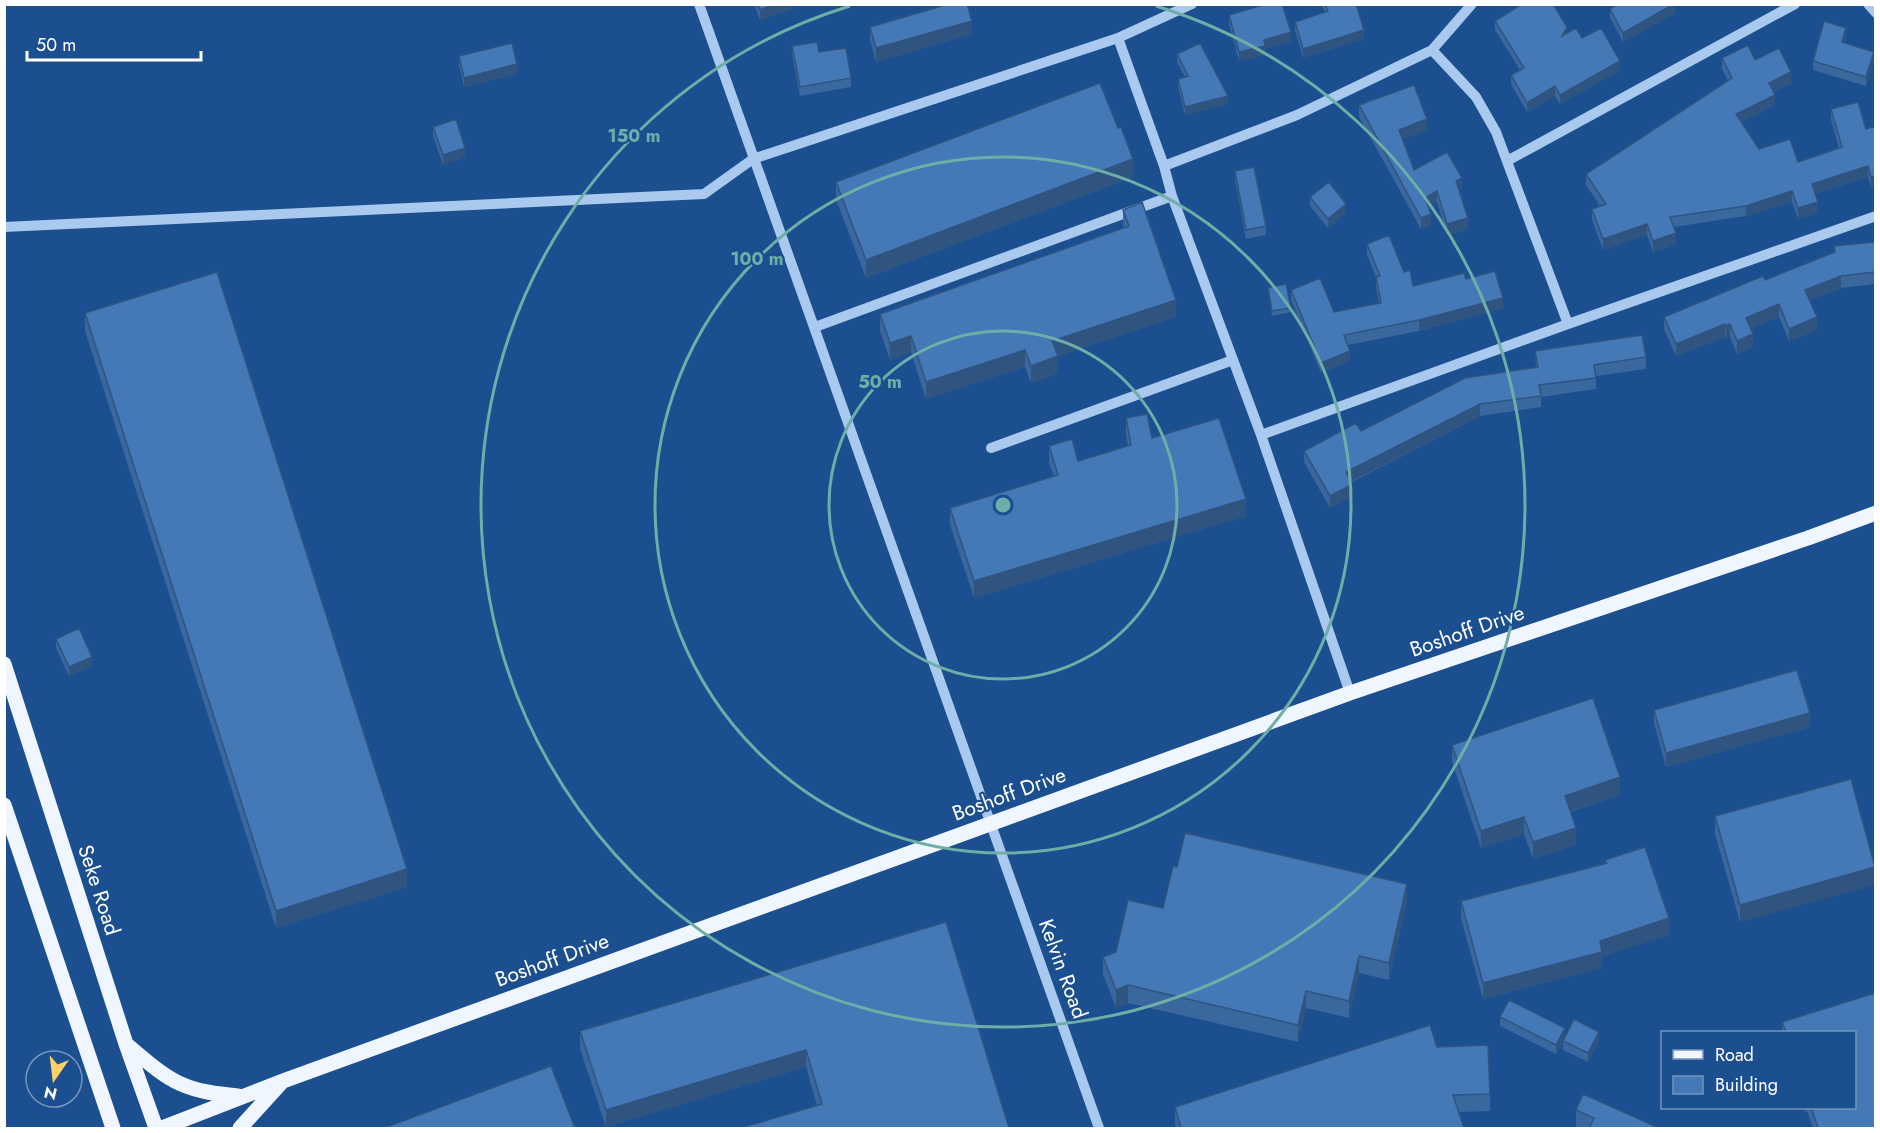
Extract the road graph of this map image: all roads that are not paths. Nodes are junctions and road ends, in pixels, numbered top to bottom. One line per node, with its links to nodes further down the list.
1 (699, 4): 9 (street, Kelvin Road)
2 (1192, 4): 7 (street)
3 (1473, 4): 8 (street)
4 (1795, 4): 10 (street)
5 (1868, 4): 6 (street)
6 (1875, 13)
7 (1118, 38): 9 (street); 11 (street)
8 (1432, 50): 10 (street); 11 (street)
9 (753, 159): 14 (street); 16 (street, Kelvin Road)
10 (1507, 161): 15 (street)
11 (1164, 166): 12 (street)
12 (1172, 196): 16 (street); 17 (street)
13 (1875, 216): 15 (street)
14 (4, 227)
15 (1568, 324): 18 (street)
16 (815, 327): 24 (street, Kelvin Road)
17 (1233, 360): 18 (street); 19 (street)
18 (1261, 435): 22 (street)
19 (991, 448)
20 (1875, 513): 22 (main road, Boshoff Drive)
21 (4, 664): 25 (main road, Seke Road)
22 (1350, 693): 24 (main road, Boshoff Drive)
23 (4, 805): 28 (main road)
24 (990, 823): 26 (main road, Boshoff Drive); 32 (street, Kelvin Road)
25 (126, 1044): 27 (main road); 29 (main road, Seke Road)
26 (283, 1080): 27 (main road, Boshoff Drive); 31 (main road)
27 (241, 1096): 30 (main road, Boshoff Drive)
28 (113, 1128)
29 (156, 1128)
30 (162, 1128)
31 (240, 1128)
32 (1099, 1128)

